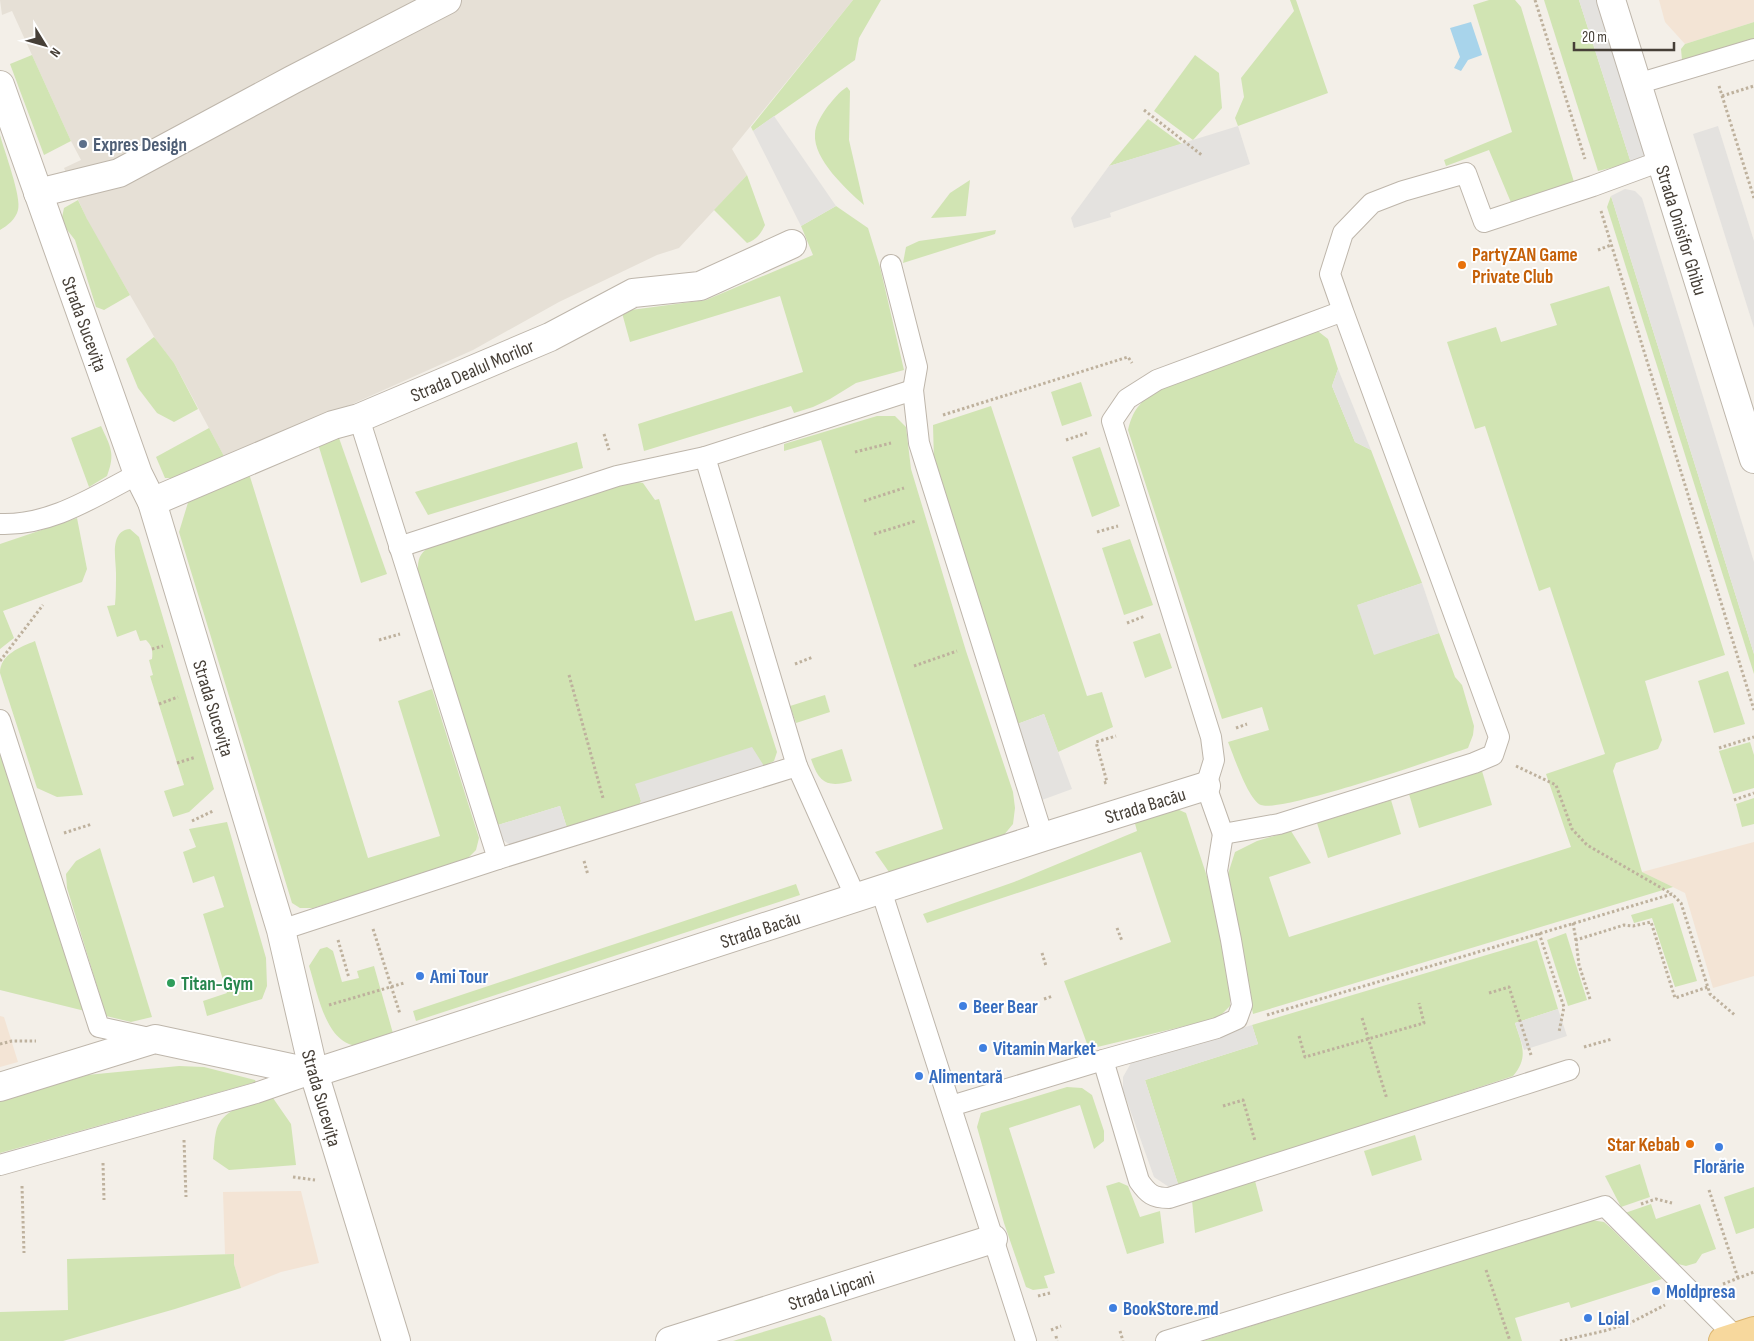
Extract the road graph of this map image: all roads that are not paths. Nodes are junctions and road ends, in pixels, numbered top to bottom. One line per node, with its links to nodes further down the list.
1 (447, 0): 7 (street)
2 (1611, 0): 4 (street, Strada Onisifor Ghibu)
3 (1754, 49): 4 (lane)
4 (1637, 84): 6 (street, Strada Onisifor Ghibu)
5 (0, 85): 7 (street, Strada Sucevița)
6 (1661, 161): 10 (lane); 14 (street, Strada Onisifor Ghibu)
7 (38, 193): 15 (street, Strada Sucevița)
8 (792, 244): 12 (street, Strada Dealul Morilor)
9 (891, 265): 11 (lane)
10 (1343, 311): 21 (lane); 22 (lane)
11 (913, 390): 13 (lane); 23 (lane)
12 (359, 418): 16 (street, Strada Dealul Morilor); 18 (lane)
13 (705, 457): 18 (lane); 20 (lane)
14 (1754, 459)
15 (138, 474): 16 (street, Strada Sucevița); 17 (lane)
16 (152, 502): 26 (street, Strada Sucevița)
17 (0, 524)
18 (399, 547): 24 (lane)
19 (0, 720): 27 (lane)
20 (796, 766): 24 (lane); 25 (lane)
21 (1206, 786): 22 (lane); 23 (street, Strada Bacău)
22 (1224, 834): 28 (lane)
23 (1043, 837): 25 (street, Strada Bacău)
24 (498, 859): 26 (lane)
25 (868, 894): 30 (street, Strada Bacău); 32 (lane)
26 (281, 930): 30 (street, Strada Sucevița)
27 (155, 1039): 30 (street); 31 (street)
28 (1103, 1060): 29 (lane); 32 (lane)
29 (1569, 1070)
30 (314, 1073): 33 (lane); 36 (street, Strada Sucevița)
31 (0, 1086)
32 (951, 1106): 34 (lane)
33 (0, 1165)
34 (993, 1239): 37 (street, Strada Lipcani); 38 (lane)
35 (1738, 1336): 39 (lane)
36 (396, 1341)
37 (670, 1341)
38 (1026, 1341)
39 (1166, 1341)

